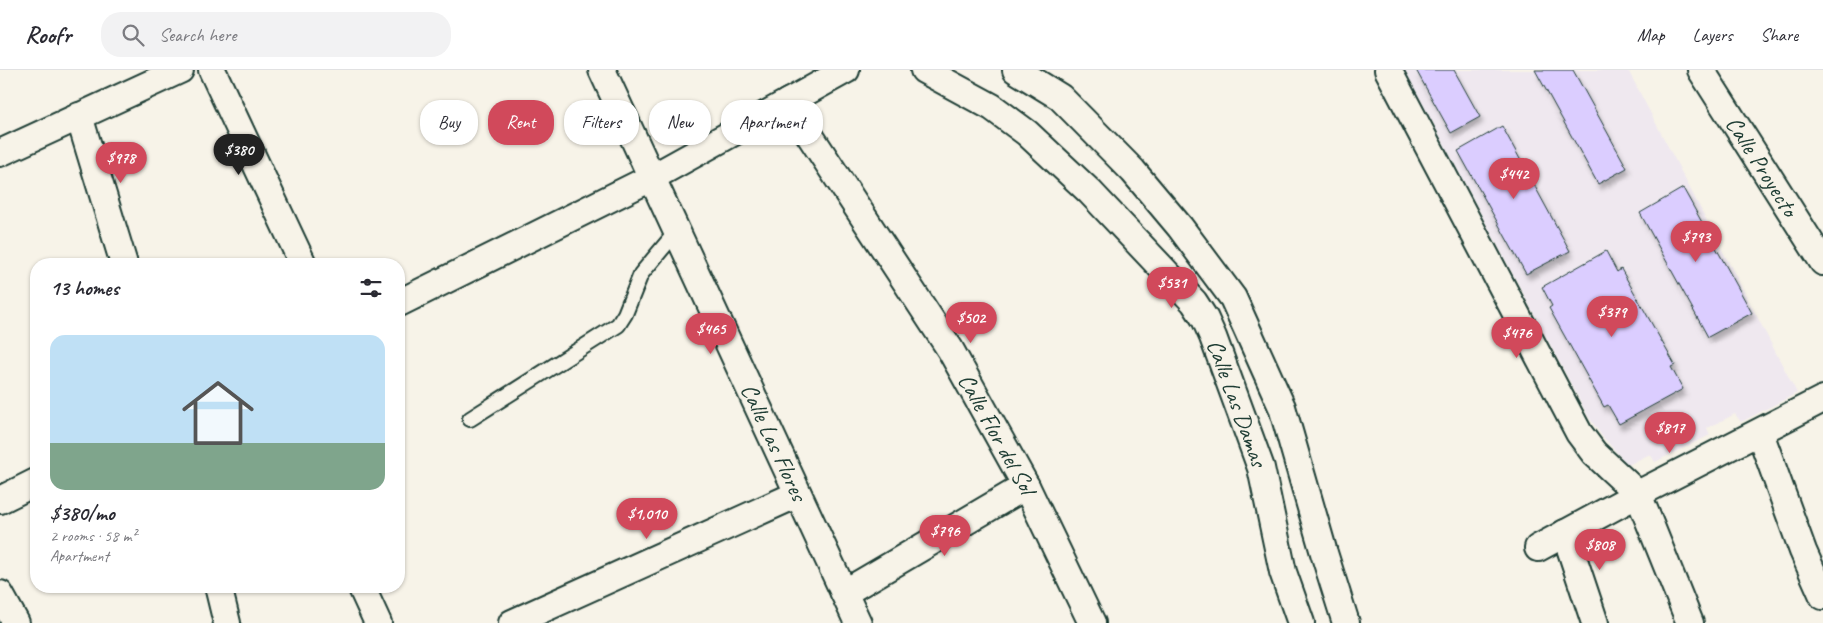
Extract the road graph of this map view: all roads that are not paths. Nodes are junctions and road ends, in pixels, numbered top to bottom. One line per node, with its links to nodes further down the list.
1 (180, 70): 10 (street)
2 (212, 70): 17 (street)
3 (602, 70): 14 (street, Calle Las Flores)
4 (846, 70): 9 (street)
5 (924, 70): 21 (street, Calle Las Damas)
6 (1016, 70): 19 (street, Calle Las Damas)
7 (1388, 70): 28 (street)
8 (1701, 70): 18 (street, Calle Proyecto)
9 (792, 100)
10 (79, 116): 13 (street); 16 (street)
11 (721, 139): 14 (street)
12 (816, 145): 26 (street, Calle Flor del Sol)
13 (0, 153)
14 (651, 178): 15 (street, Calle Las Flores); 20 (street)
15 (676, 232): 23 (lane); 27 (street, Calle Las Flores)
16 (122, 258)
17 (300, 258)
18 (1823, 262)
19 (1233, 298): 21 (street); 44 (street, Calle Las Damas)
20 (405, 300)
21 (1205, 320): 43 (street, Calle Las Damas)
22 (1823, 399): 24 (street)
23 (470, 419)
24 (1760, 432): 28 (street); 36 (street)
25 (30, 485): 29 (street)
26 (1026, 486): 34 (street); 42 (street, Calle Flor del Sol)
27 (798, 494): 34 (street, Calle Las Flores); 40 (street)
28 (1638, 494): 30 (street); 46 (street)
29 (0, 500)
30 (1565, 533): 31 (street); 45 (street)
31 (1538, 548)
32 (220, 593): 38 (street)
33 (365, 593): 39 (street)
34 (844, 593): 41 (street, Calle Las Flores)
35 (0, 594): 37 (street)
36 (1823, 596)
37 (16, 623)
38 (227, 623)
39 (378, 623)
40 (512, 623)
41 (858, 623)
42 (1092, 623)
43 (1301, 623)
44 (1346, 623)
45 (1595, 623)
46 (1690, 623)

